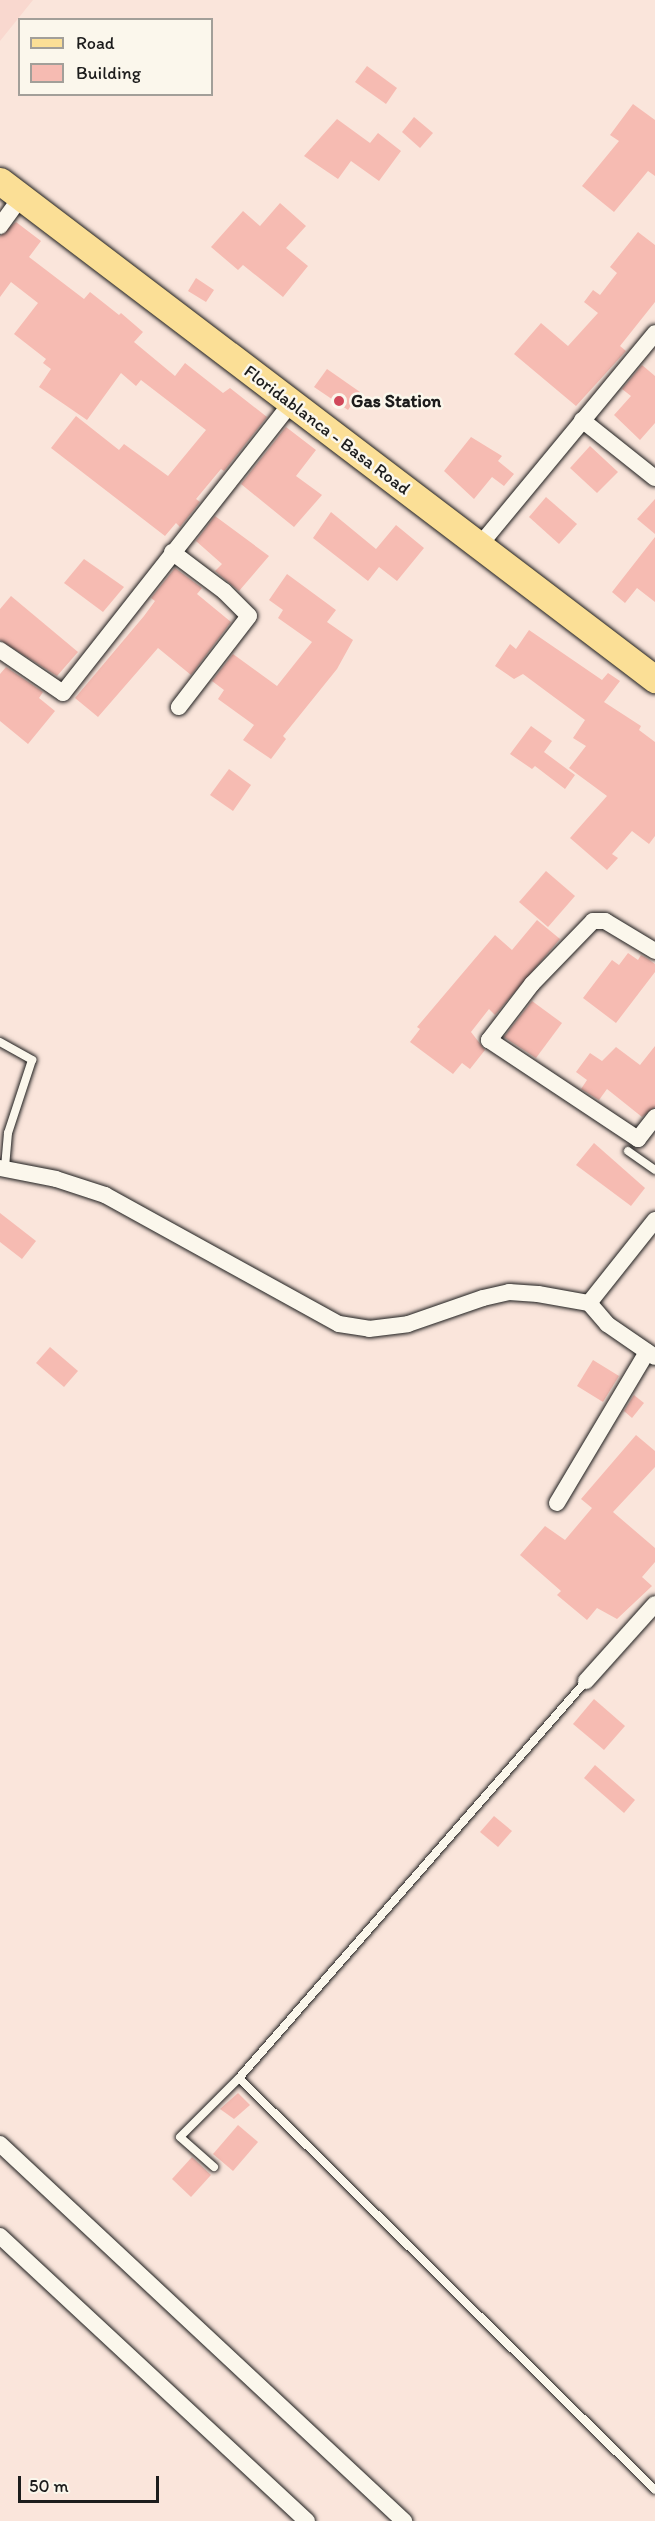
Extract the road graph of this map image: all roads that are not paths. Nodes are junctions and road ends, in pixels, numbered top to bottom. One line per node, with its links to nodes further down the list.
1 (10, 189): 2 (street); 4 (main road, Floridablanca - Basa Road)
2 (0, 226)
3 (655, 333): 5 (street)
4 (291, 403): 7 (main road, Floridablanca - Basa Road); 8 (street)
5 (582, 420): 6 (street); 7 (street)
6 (655, 478)
7 (479, 546): 10 (main road, Floridablanca - Basa Road)
8 (172, 552): 9 (street); 11 (street)
9 (0, 650)
10 (655, 679)
11 (179, 707)
12 (655, 951): 14 (street)
13 (0, 1042): 16 (lane)
14 (655, 1117)
15 (628, 1151): 17 (lane)
16 (2, 1168): 19 (street)
17 (655, 1170)
18 (655, 1220): 19 (street)
19 (589, 1303): 20 (street)
20 (651, 1355): 21 (street)
21 (557, 1503)
22 (655, 1604): 23 (street)
23 (586, 1681): 24 (lane)
24 (239, 2078): 26 (lane); 28 (lane)
25 (0, 2144): 30 (street)
26 (214, 2168)
27 (0, 2236): 29 (street)
28 (655, 2490)
29 (308, 2521)
30 (404, 2521)

